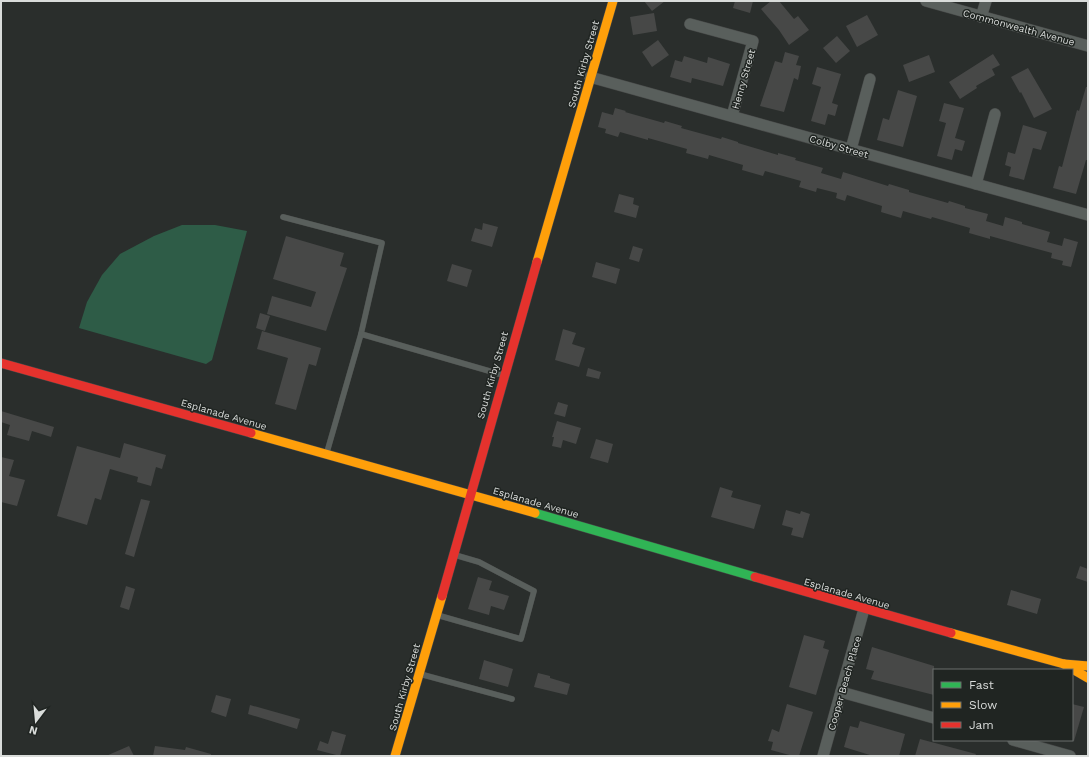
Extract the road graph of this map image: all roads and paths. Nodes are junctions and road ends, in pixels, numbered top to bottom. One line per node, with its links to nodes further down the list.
1 (613, 1): 7 (main road, South Kirby Street)
2 (926, 1): 4 (street, Commonwealth Avenue)
3 (986, 1): 4 (street)
4 (981, 17): 6 (street, Commonwealth Avenue)
5 (690, 24): 10 (street, Henry Street)
6 (1088, 46)
7 (590, 77): 10 (street, Colby Street); 17 (main road, South Kirby Street)
8 (870, 79): 11 (street)
9 (995, 114): 12 (street)
10 (732, 116): 11 (street, Colby Street)
11 (851, 149): 12 (street, Colby Street)
12 (976, 184): 13 (street, Colby Street)
13 (1088, 215)
14 (283, 217): 15 (lane)
15 (361, 334): 17 (lane); 18 (lane)
16 (1, 363): 18 (main road, Esplanade Avenue)
17 (504, 375): 19 (main road, South Kirby Street)
18 (326, 454): 19 (main road, Esplanade Avenue)
19 (470, 494): 20 (main road, South Kirby Street); 21 (main road, Esplanade Avenue)
20 (453, 555): 22 (main road, South Kirby Street); 22 (lane)
21 (864, 609): 23 (main road, Esplanade Avenue); 29 (street, Cooper Beach Place)
22 (436, 615): 27 (main road, South Kirby Street)
23 (1064, 664): 24 (main road, Esplanade Avenue); 25 (main road, Esplanade Avenue)
24 (1088, 666)
25 (1073, 669)
26 (1073, 669): 28 (main road, Esplanade Avenue)
27 (420, 674): 30 (lane); 33 (main road, South Kirby Street)
28 (1088, 678)
29 (841, 692): 31 (street); 34 (street, Cooper Beach Place)
30 (512, 699)
31 (933, 718)
32 (1017, 741): 35 (street)
33 (395, 756)
34 (823, 756)
35 (1070, 756)

